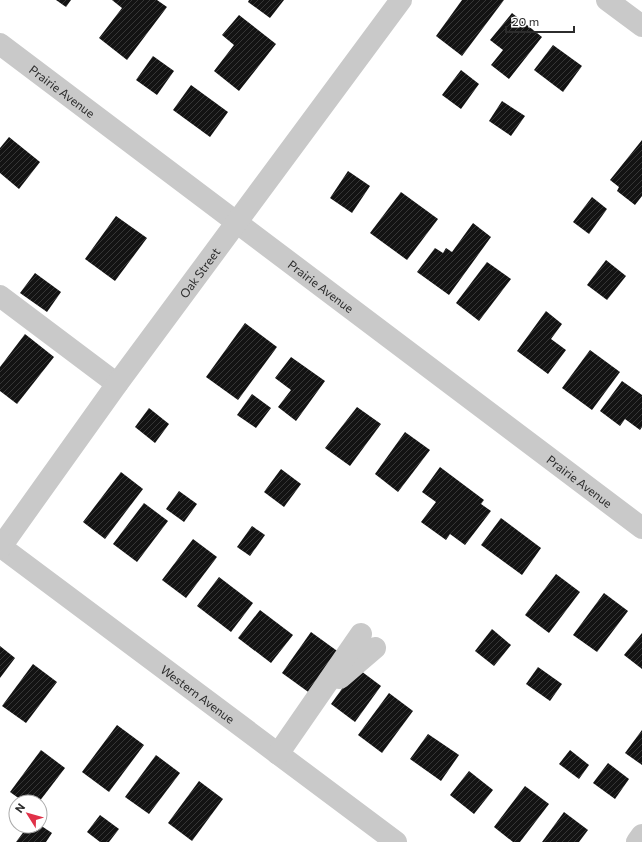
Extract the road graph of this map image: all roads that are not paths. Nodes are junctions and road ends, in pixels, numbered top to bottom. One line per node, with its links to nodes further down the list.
1 (401, 0): 5 (street, Oak Street)
2 (607, 0): 3 (street)
3 (642, 26)
4 (0, 44): 5 (street, Prairie Avenue)
5 (236, 222): 7 (street, Oak Street); 8 (street, Prairie Avenue)
6 (0, 296): 7 (street)
7 (117, 384): 9 (street, Oak Street)
8 (642, 528)
9 (0, 547): 11 (street, Western Avenue)
10 (368, 641): 11 (street)
11 (278, 754): 13 (street, Western Avenue)
12 (642, 835): 14 (street)
13 (396, 842)
14 (637, 842)

